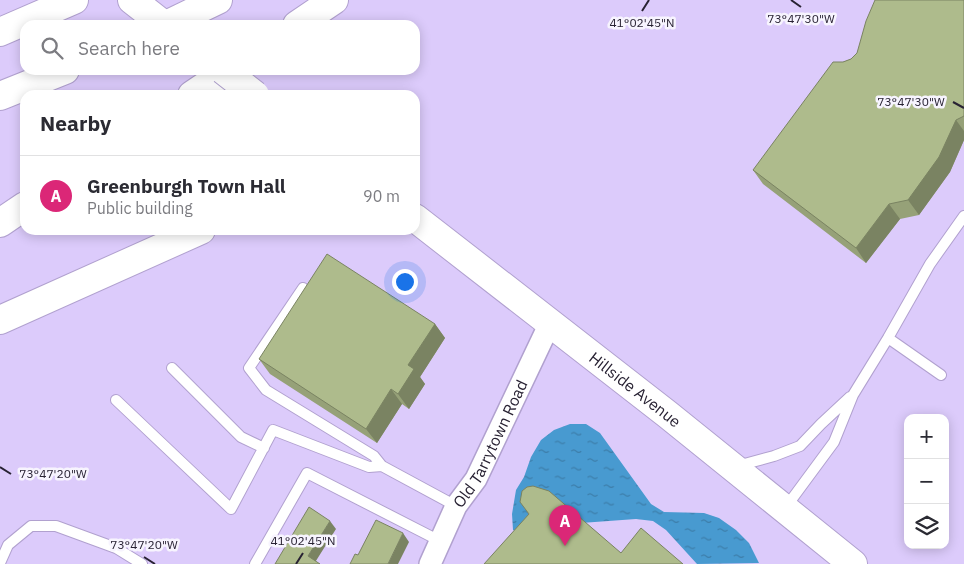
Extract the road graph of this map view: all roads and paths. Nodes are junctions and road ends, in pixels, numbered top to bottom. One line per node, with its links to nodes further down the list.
1 (74, 0): 5 (main road)
2 (132, 0): 6 (main road)
3 (218, 0): 7 (main road)
4 (334, 0): 8 (main road)
5 (27, 20)
6 (158, 20)
7 (176, 20)
8 (304, 20)
9 (20, 23): 10 (main road)
10 (4, 30)
11 (52, 75): 16 (main road)
12 (222, 75): 14 (main road)
13 (229, 75): 15 (main road, bridge)
14 (199, 90)
15 (249, 90)
16 (0, 96)
17 (20, 209): 20 (main road)
18 (964, 216): 25 (lane)
19 (420, 222): 24 (main road, Hillside Avenue)
20 (0, 223)
21 (190, 235): 23 (main road)
22 (303, 288): 31 (lane)
23 (0, 320)
24 (550, 323): 32 (main road, Hillside Avenue); 33 (street, Old Tarrytown Road)
25 (888, 338): 27 (lane); 28 (lane)
26 (172, 368): 30 (lane)
27 (941, 375)
28 (853, 395): 32 (lane); 34 (lane)
29 (116, 400): 30 (lane)
30 (264, 448): 31 (lane)
31 (382, 466): 33 (lane)
32 (733, 467): 34 (main road, Hillside Avenue)
33 (456, 506): 35 (street, Old Tarrytown Road)
34 (786, 508): 40 (main road, Hillside Avenue)
35 (440, 541): 38 (lane); 39 (street, Old Tarrytown Road)
36 (0, 563): 37 (lane)
37 (142, 564)
38 (255, 564)
39 (430, 564)
40 (853, 564)

